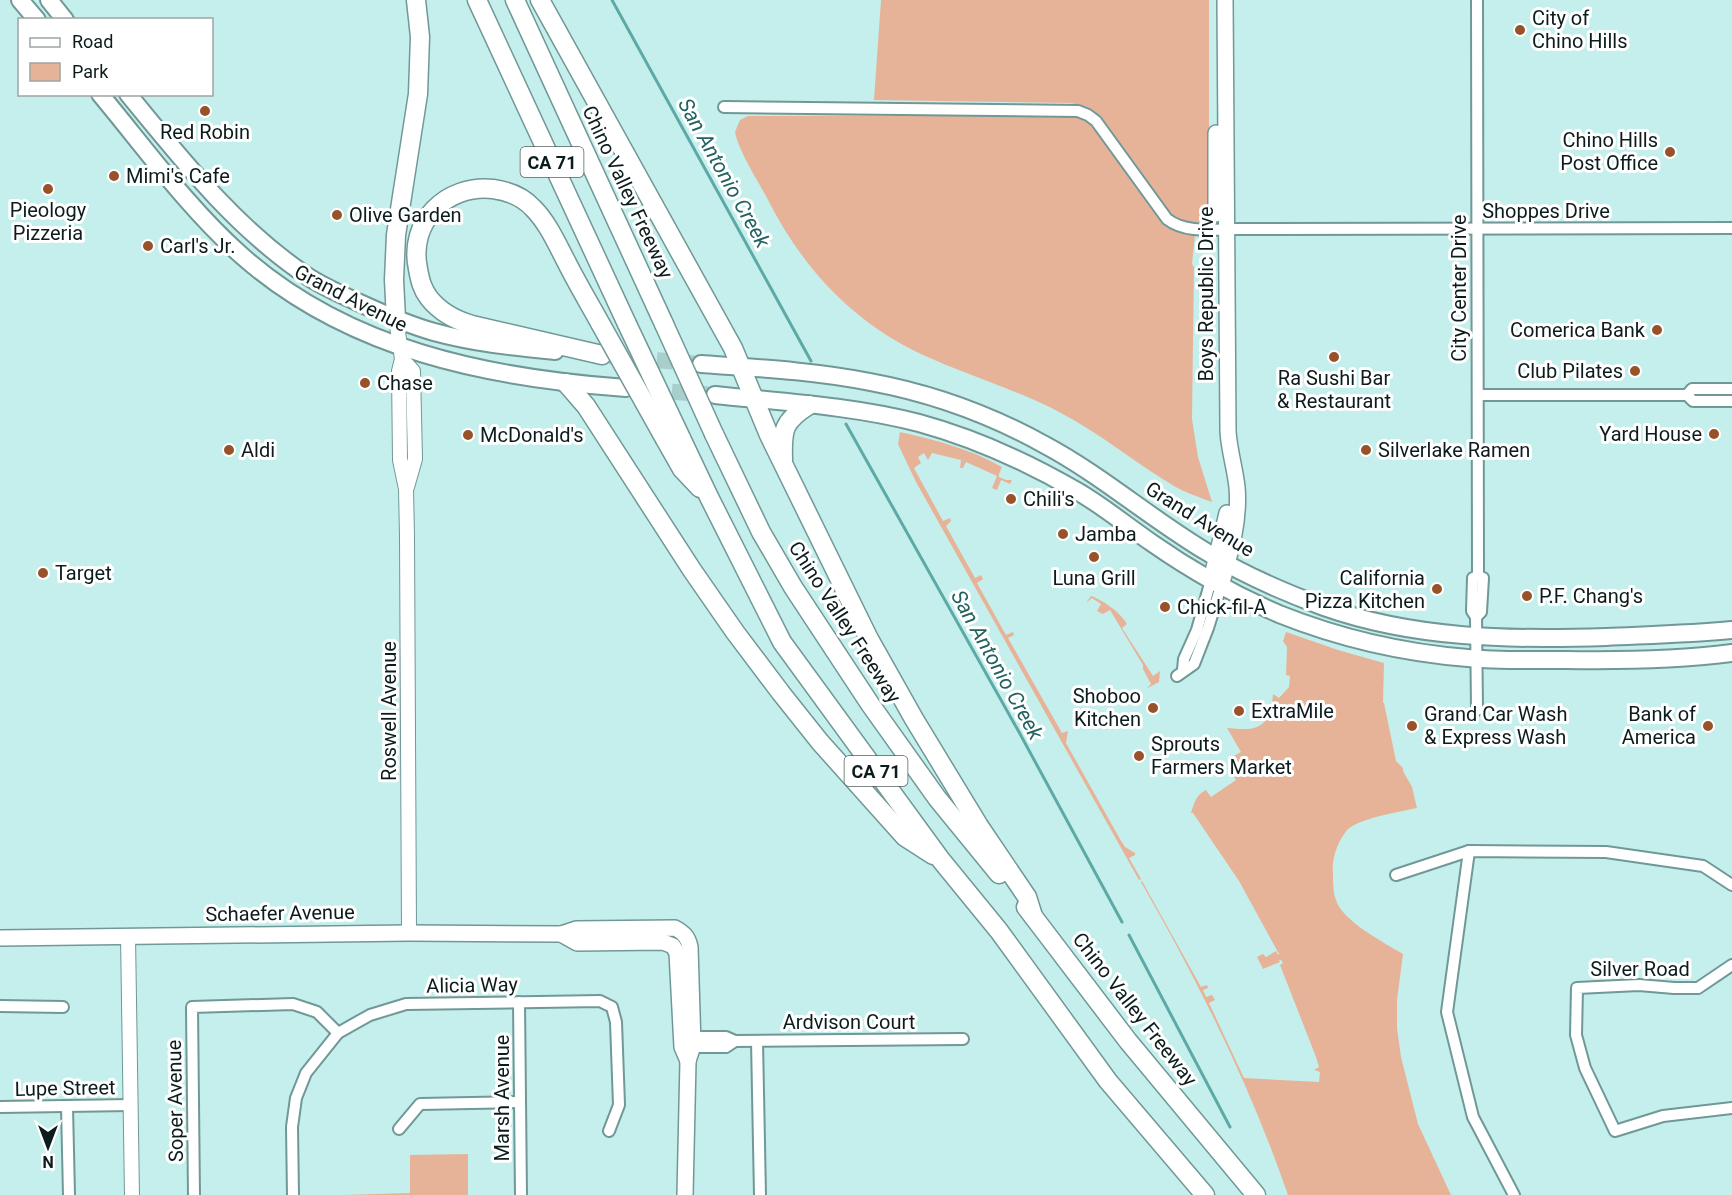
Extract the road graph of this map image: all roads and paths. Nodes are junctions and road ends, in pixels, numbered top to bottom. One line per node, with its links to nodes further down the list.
1 (20, 0): 10 (main road)
2 (49, 0): 11 (main road)
3 (416, 0): 18 (highway)
4 (477, 0): 32 (highway, CA 71, bridge)
5 (515, 0): 46 (highway, Chino Valley Freeway / CA 71, bridge)
6 (540, 0): 22 (highway)
7 (1214, 0): 16 (main road, Boys Republic Drive)
8 (1225, 0): 16 (main road, Boys Republic Drive)
9 (1476, 0): 17 (street, City Center Drive)
10 (35, 18)
11 (63, 18)
12 (102, 96): 19 (main road, Grand Avenue)
13 (130, 96): 18 (main road, Grand Avenue)
14 (724, 107): 16 (street, Shoppes Drive)
15 (1732, 228): 17 (street, Shoppes Drive)
16 (1221, 229): 17 (street, Shoppes Drive); 34 (main road, Boys Republic Drive)
17 (1477, 229): 27 (street, City Center Drive)
18 (396, 319): 19 (street, Roswell Avenue); 20 (main road, Grand Avenue)
19 (401, 353): 23 (main road, Grand Avenue); 47 (street, Roswell Avenue)
20 (605, 355): 32 (highway, bridge)
21 (701, 363): 22 (main road, Grand Avenue)
22 (741, 367): 29 (highway); 34 (main road, Grand Avenue)
23 (566, 383): 24 (main road, Grand Avenue); 43 (highway)
24 (626, 388)
25 (1732, 389): 28 (street)
26 (716, 395): 29 (main road)
27 (1478, 395): 28 (street); 37 (street, City Center Drive)
28 (1687, 395): 30 (street)
29 (753, 399): 31 (main road); 33 (highway)
30 (1732, 401)
31 (809, 405): 33 (highway); 35 (main road)
32 (673, 438): 43 (highway, CA 71)
33 (783, 464): 46 (highway)
34 (1222, 561): 35 (main road, Boys Republic Drive); 37 (main road, Grand Avenue)
35 (1216, 583): 39 (main road); 40 (street)
36 (1732, 630): 37 (main road, Grand Avenue)
37 (1476, 637): 39 (street, City Center Drive)
38 (1732, 653): 39 (main road)
39 (1477, 659): 41 (street, City Center Drive)
40 (1180, 673)
41 (1477, 710)
42 (1470, 851): 44 (street); 45 (street); 75 (street)
43 (941, 860): 73 (highway, CA 71)
44 (1396, 875)
45 (1732, 885)
46 (1033, 916): 74 (highway, Chino Valley Freeway / CA 71)
47 (409, 933): 48 (main road, Schaefer Avenue); 49 (main road, Schaefer Avenue)
48 (561, 934): 58 (main road, Schaefer Avenue); 58 (main road, Schaefer Avenue)
49 (128, 936): 50 (main road, Schaefer Avenue); 60 (street)
50 (0, 938)
51 (1732, 965): 63 (street, Silver Road)
52 (519, 1002): 55 (street, Alicia Way); 59 (street, Marsh Avenue); 65 (street, Alicia Way)
53 (0, 1006): 54 (street)
54 (63, 1007)
55 (338, 1033): 68 (street, Soper Avenue); 69 (street)
56 (963, 1039): 57 (street, Ardvison Court)
57 (757, 1041): 58 (street, Ardvison Court); 72 (street)
58 (688, 1045): 71 (main road)
59 (520, 1102): 64 (street); 70 (street, Marsh Avenue)
60 (131, 1105): 62 (street, Lupe Street); 67 (street)
61 (0, 1107): 62 (street, Lupe Street)
62 (67, 1107): 66 (street)
63 (1732, 1108)
64 (399, 1129)
65 (609, 1131)
66 (69, 1195)
67 (132, 1195)
68 (195, 1195)
69 (292, 1195)
70 (521, 1195)
71 (685, 1195)
72 (760, 1195)
73 (1205, 1195)
74 (1257, 1195)
75 (1514, 1195)

